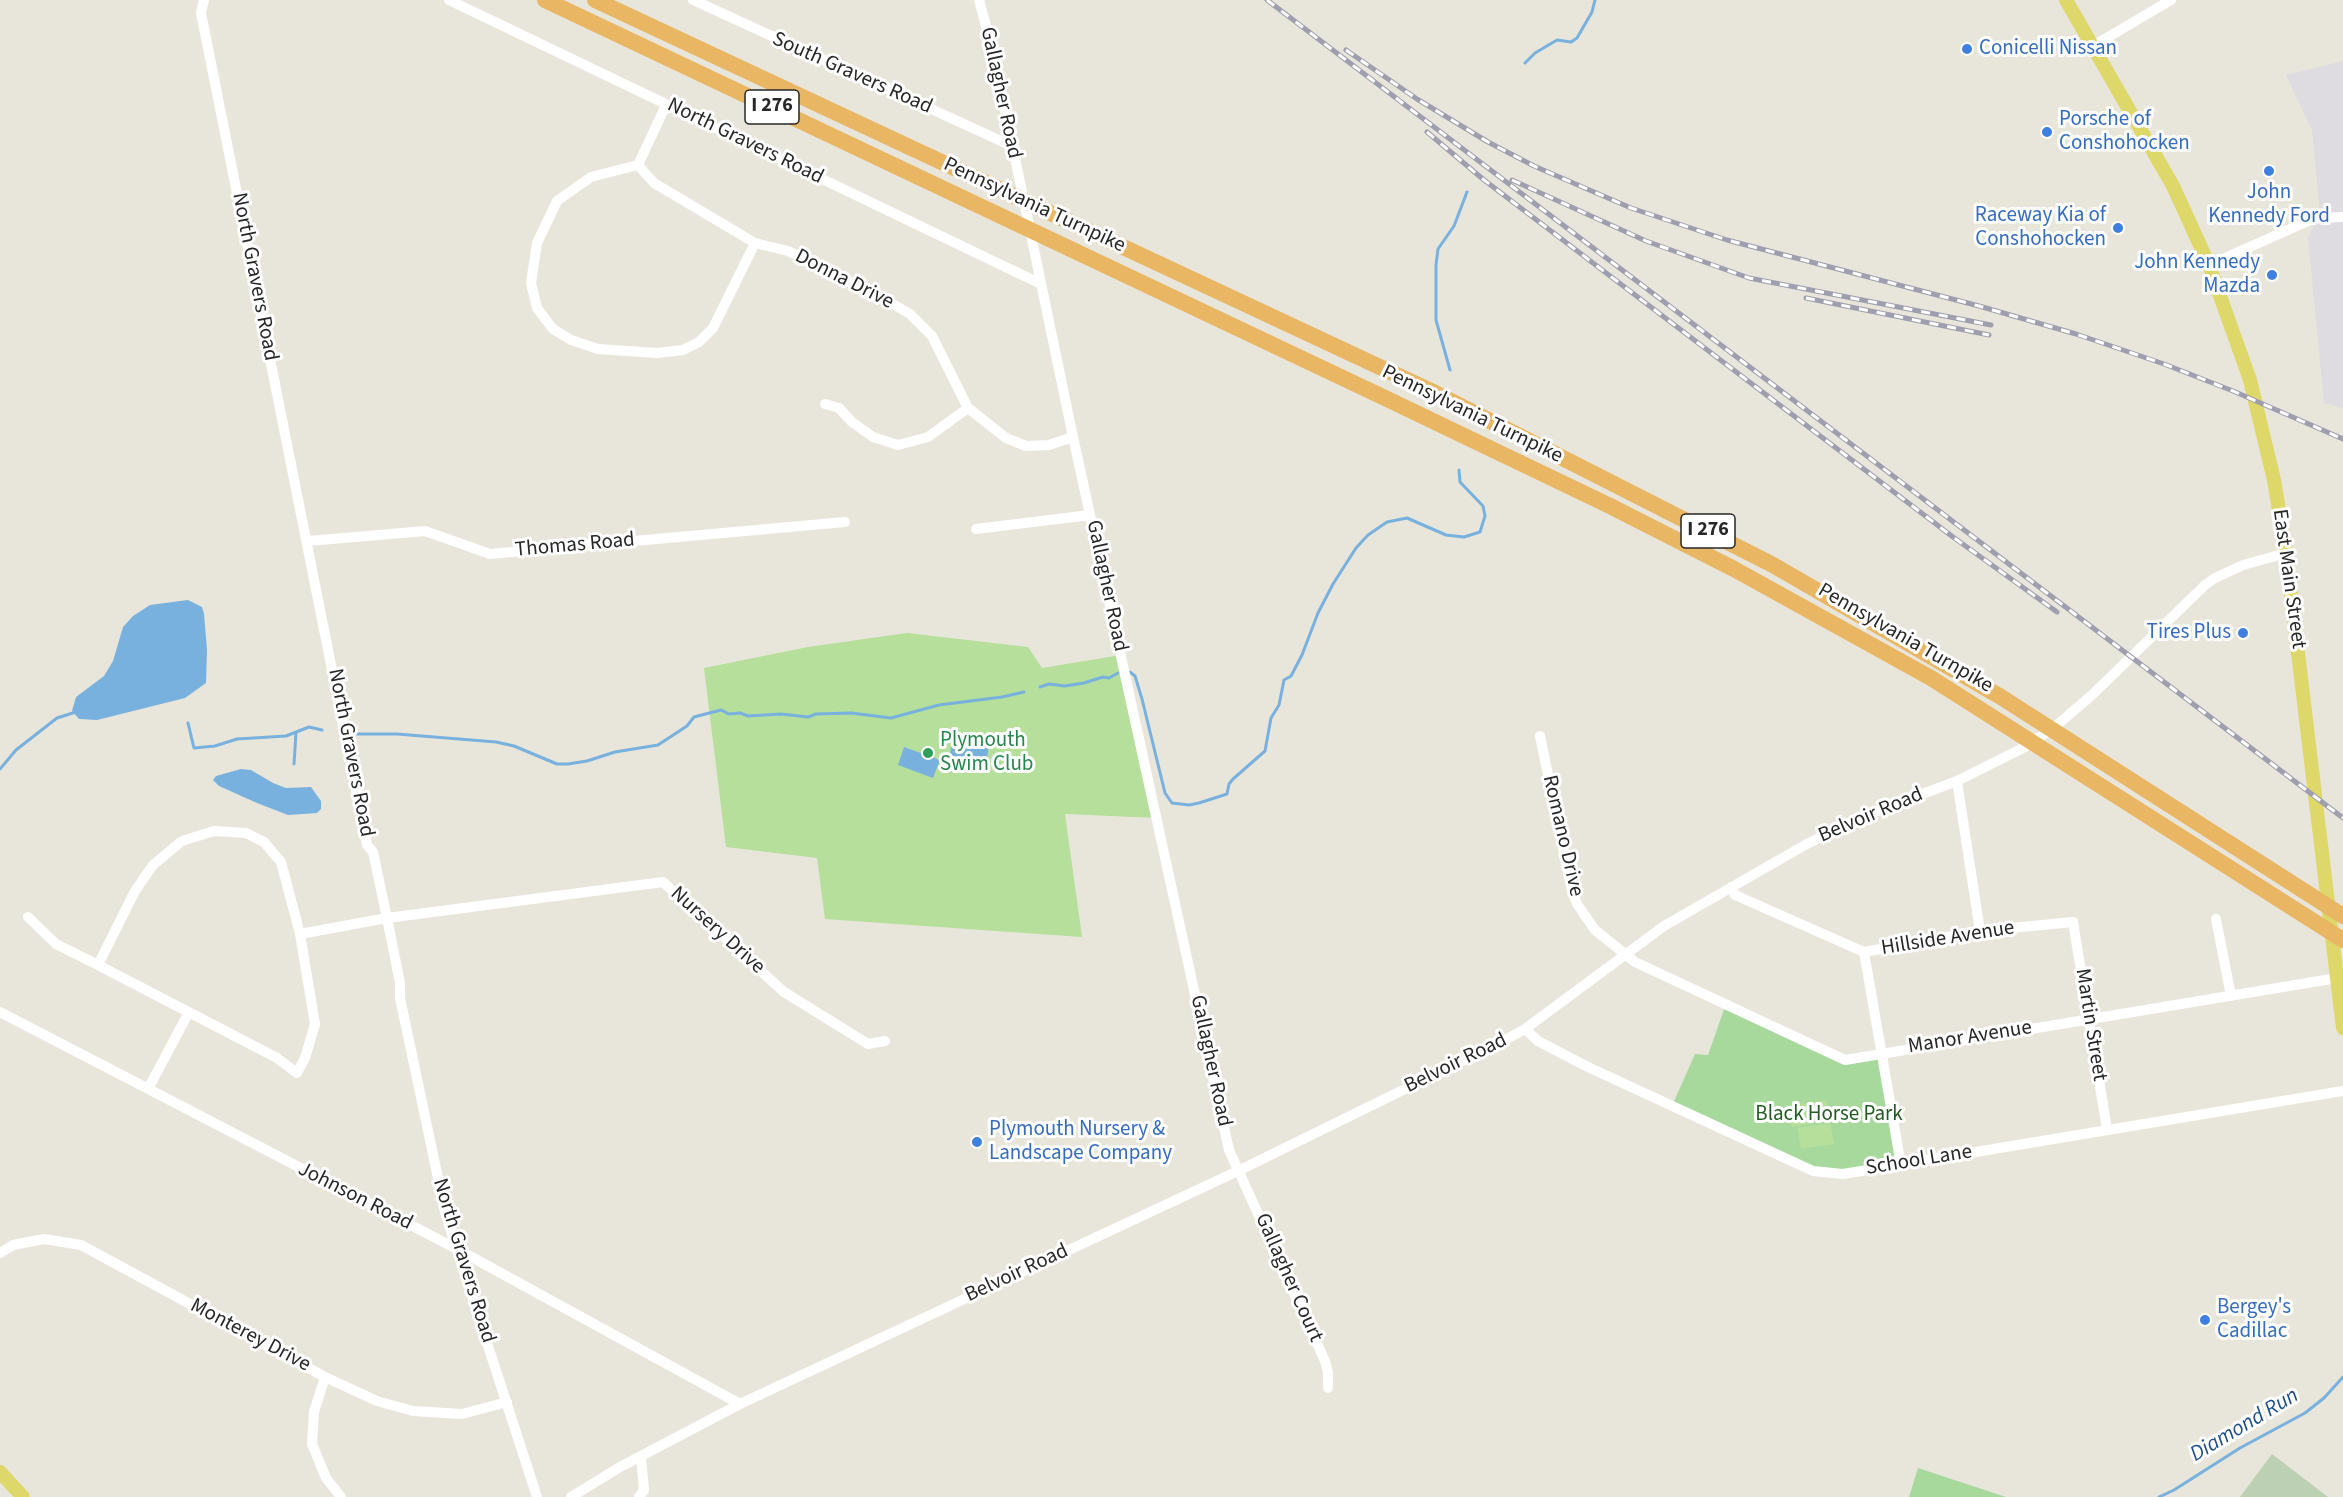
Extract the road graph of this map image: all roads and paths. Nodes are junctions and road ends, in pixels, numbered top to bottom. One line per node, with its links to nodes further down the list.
1 (204, 0): 23 (street, North Gravers Road)
2 (449, 0): 10 (street, North Gravers Road)
3 (545, 0): 35 (highway, Pennsylvania Turnpike / I 276)
4 (595, 0): 28 (highway, Pennsylvania Turnpike / I 276)
5 (693, 0): 11 (street, South Gravers Road)
6 (979, 0): 11 (street, Gallagher Road)
7 (2066, 0): 9 (main road, East Main Street)
8 (2171, 0): 9 (street)
9 (2093, 46): 15 (main road, East Main Street)
10 (666, 105): 12 (street); 16 (street, North Gravers Road)
11 (1012, 146): 16 (street, Gallagher Road)
12 (638, 165): 14 (street, Donna Drive); 14 (street)
13 (2343, 217): 15 (street)
14 (755, 243): 18 (street, Donna Drive)
15 (2209, 265): 24 (main road, East Main Street)
16 (1041, 284): 19 (street, Gallagher Road)
17 (825, 404): 18 (street)
18 (968, 408): 19 (street, Donna Drive)
19 (1073, 438): 20 (street, Gallagher Road)
20 (1090, 515): 22 (street); 52 (street, Gallagher Road)
21 (845, 522): 23 (street, Thomas Road)
22 (976, 529)
23 (308, 541): 30 (street, North Gravers Road)
24 (2286, 553): 26 (street, Belvoir Road); 39 (main road, East Main Street)
25 (1539, 736): 37 (street, Romano Drive)
26 (1957, 781): 27 (street, Belvoir Road); 33 (street)
27 (1731, 887): 36 (street, Hillside Avenue); 37 (street, Belvoir Road)
28 (2343, 915)
29 (28, 917): 38 (street)
30 (387, 918): 34 (street, Nursery Drive); 46 (street, Nursery Drive); 53 (street, North Gravers Road)
31 (2216, 919): 40 (street)
32 (2073, 922): 33 (street, Hillside Avenue); 43 (street, Martin Street)
33 (1980, 931): 36 (street, Hillside Avenue)
34 (300, 934): 38 (street); 42 (street)
35 (2343, 940)
36 (1864, 952): 47 (street)
37 (1624, 954): 45 (street, Belvoir Road); 47 (street, Manor Avenue)
38 (98, 965): 42 (street)
39 (2337, 978): 40 (street, Manor Avenue); 44 (main road, East Main Street)
40 (2230, 996): 43 (street, Manor Avenue)
41 (0, 1012): 48 (street, Johnson Road)
42 (189, 1012): 48 (street)
43 (2089, 1019): 47 (street, Manor Avenue); 50 (street, Martin Street)
44 (2343, 1028)
45 (1525, 1029): 51 (street, School Lane); 52 (street, Belvoir Road)
46 (885, 1041)
47 (1881, 1053): 51 (street)
48 (148, 1089): 53 (street, Johnson Road)
49 (2343, 1091): 50 (street, School Lane)
50 (2107, 1129): 51 (street, School Lane)
51 (1901, 1165)
52 (1240, 1170): 56 (street, Gallagher Court); 58 (street, Belvoir Road)
53 (457, 1250): 57 (street, North Gravers Road); 58 (street, Johnson Road)
54 (0, 1253): 55 (street, Monterey Drive)
55 (325, 1377): 57 (street, Monterey Drive); 62 (street)
56 (1328, 1388)
57 (507, 1402): 63 (street, North Gravers Road)
58 (740, 1404): 59 (street, Belvoir Road)
59 (642, 1457): 64 (street, Belvoir Road); 65 (street)
60 (0, 1472): 61 (main road)
61 (23, 1497)
62 (341, 1497)
63 (537, 1497)
64 (571, 1497)
65 (639, 1497)

